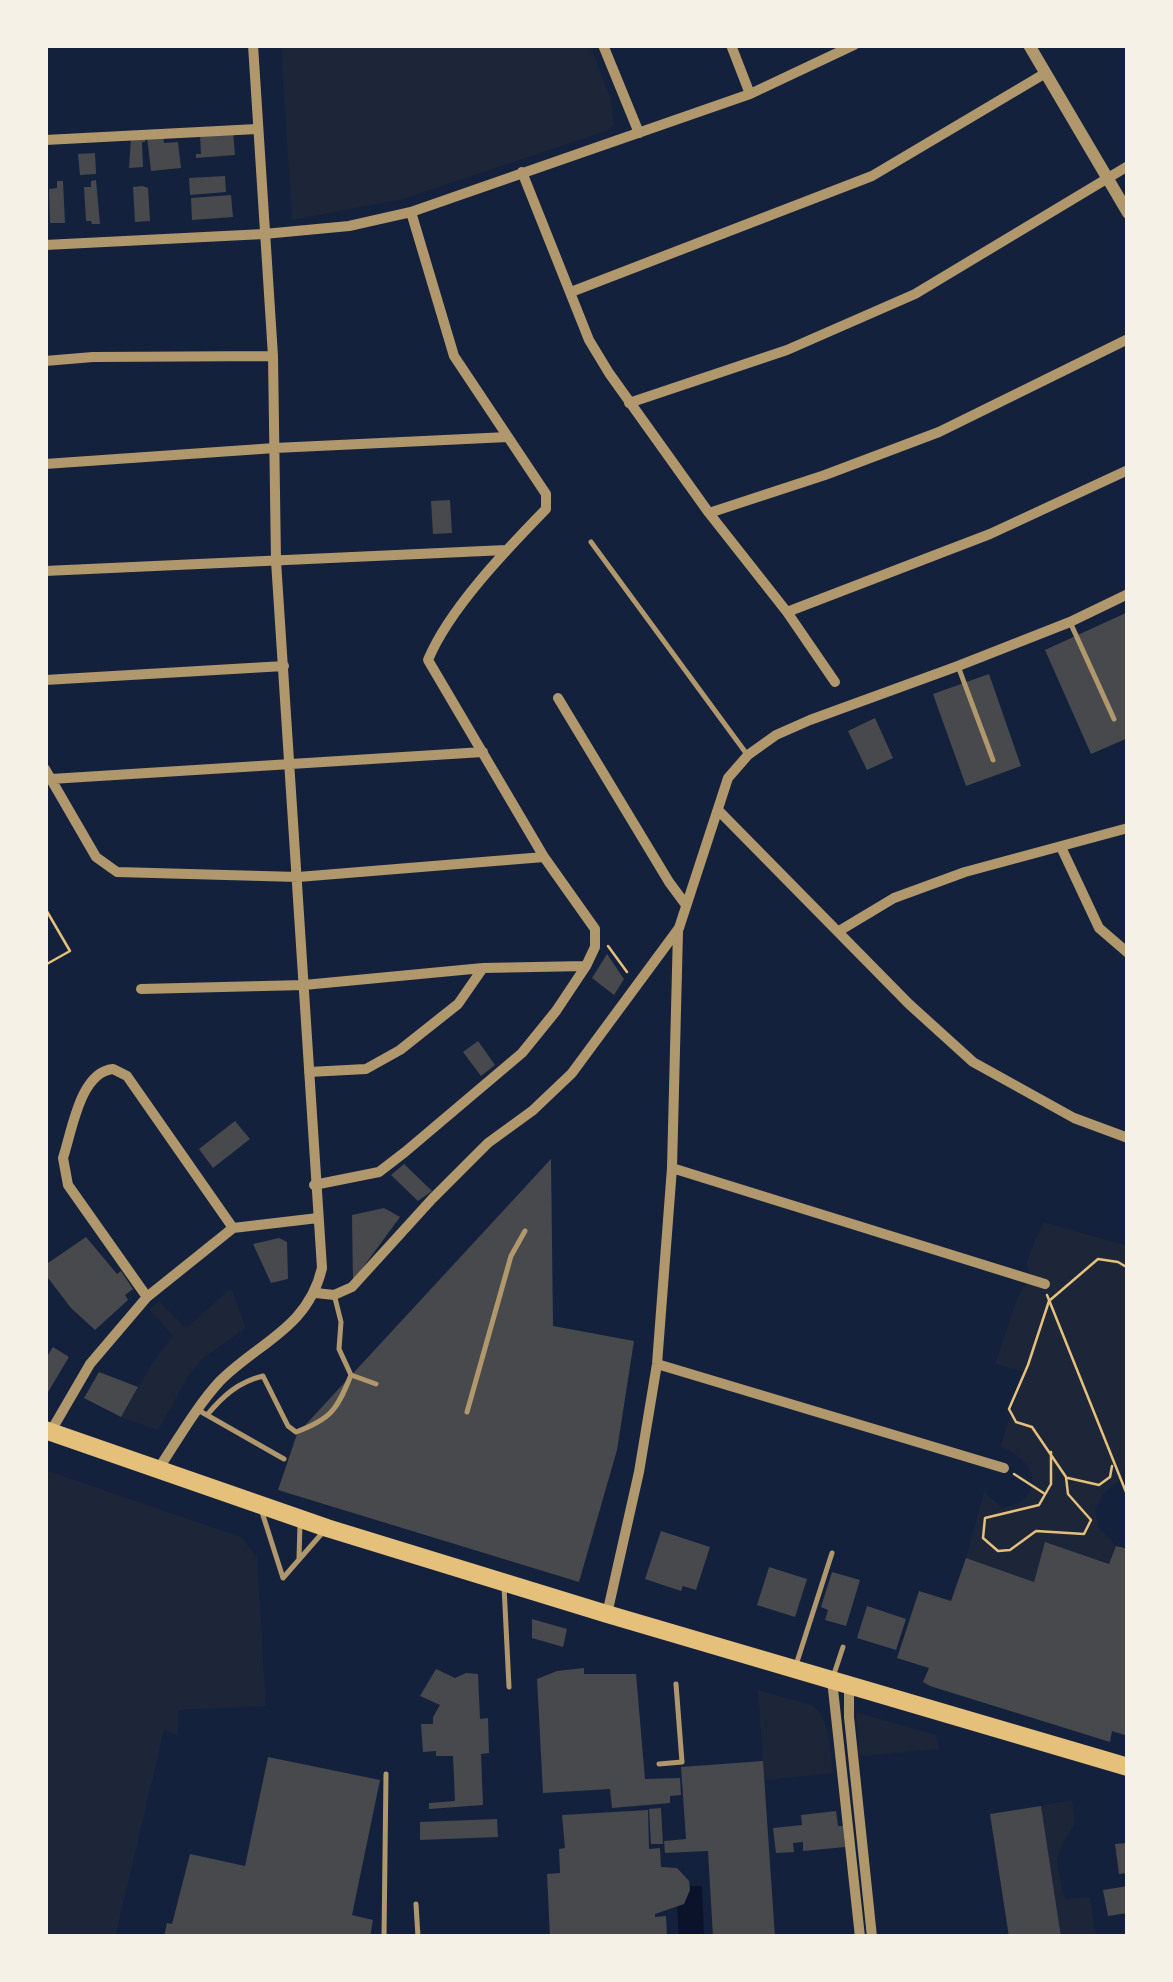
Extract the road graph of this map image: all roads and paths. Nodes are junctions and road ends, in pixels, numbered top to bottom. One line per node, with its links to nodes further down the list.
1 (252, 45): 8 (street)
2 (603, 45): 9 (street)
3 (731, 45): 7 (street)
4 (854, 45): 7 (street)
5 (1029, 45): 6 (street)
6 (1044, 74): 13 (street); 18 (street)
7 (750, 94): 9 (street)
8 (257, 129): 10 (street); 16 (street)
9 (638, 133): 12 (street)
10 (45, 140)
11 (1128, 166): 13 (street)
12 (522, 172): 14 (street); 18 (street)
13 (1108, 180): 15 (street); 22 (street)
14 (411, 212): 16 (street); 23 (street)
15 (1128, 214)
16 (264, 234): 17 (street); 20 (street)
17 (45, 246)
18 (571, 292): 22 (street)
19 (1128, 339): 27 (street)
20 (273, 356): 21 (street); 24 (street)
21 (45, 360)
22 (630, 403): 27 (street)
23 (508, 437): 24 (street); 29 (street)
24 (274, 448): 25 (street); 30 (street)
25 (45, 464)
26 (1128, 470): 33 (street)
27 (709, 514): 33 (street)
28 (591, 542): 42 (lane)
29 (506, 550): 30 (street); 41 (street)
30 (276, 561): 31 (street); 35 (street)
31 (45, 571)
32 (1128, 594): 34 (street)
33 (787, 612): 38 (street)
34 (1070, 622): 36 (street); 40 (lane)
35 (284, 666): 37 (street); 44 (street)
36 (958, 666): 42 (street); 43 (lane)
37 (45, 680)
38 (835, 682)
39 (558, 698): 51 (street)
40 (1114, 719)
41 (483, 752): 44 (street); 49 (street)
42 (748, 755): 46 (street)
43 (993, 760)
44 (291, 766): 45 (street); 50 (street)
45 (48, 774): 50 (street)
46 (719, 811): 51 (street); 55 (street)
47 (1128, 828): 48 (street)
48 (1060, 847): 55 (street); 56 (street)
49 (544, 857): 50 (street); 54 (street)
50 (298, 877): 61 (street)
51 (686, 905): 53 (street)
52 (45, 908): 57 (path)
53 (678, 928): 60 (street); 65 (street)
54 (595, 929): 58 (street); 60 (path)
55 (840, 931): 64 (street)
56 (1128, 952)
57 (45, 964)
58 (586, 966): 59 (street); 66 (street)
59 (483, 968): 61 (street); 63 (street)
60 (636, 983): 73 (street)
61 (304, 985): 62 (street); 63 (street)
62 (140, 988)
63 (309, 1072): 66 (street)
64 (1128, 1138)
65 (672, 1168): 71 (street); 76 (street)
66 (314, 1184): 67 (street)
67 (318, 1218): 68 (street); 72 (street)
68 (233, 1228): 74 (street); 74 (street)
69 (525, 1231): 79 (lane)
70 (1128, 1268): 75 (path)
71 (1045, 1284)
72 (316, 1293): 73 (street); 80 (street)
73 (334, 1295): 77 (lane)
74 (147, 1297): 81 (street)
75 (1048, 1302): 82 (path); 84 (path)
76 (657, 1364): 85 (street); 96 (street)
77 (351, 1376): 78 (lane); 80 (lane)
78 (376, 1384)
79 (467, 1412)
80 (202, 1413): 83 (lane); 86 (street)
81 (47, 1430): 86 (highway)
82 (1051, 1452): 87 (path); 88 (path)
83 (284, 1460)
84 (1112, 1465): 87 (path); 89 (path)
85 (1004, 1468): 88 (path)
86 (157, 1471): 90 (highway)
87 (1066, 1477): 88 (path)
88 (1045, 1494)
89 (1128, 1497)
90 (260, 1506): 91 (highway); 94 (lane)
91 (300, 1520): 92 (highway); 94 (lane)
92 (327, 1528): 94 (lane); 95 (highway)
93 (832, 1552): 98 (lane)
94 (300, 1561)
95 (504, 1583): 96 (highway); 101 (lane)
96 (608, 1614): 98 (highway)
97 (844, 1647): 99 (lane)
98 (796, 1668): 99 (highway)
99 (840, 1682): 103 (highway); 105 (street); 106 (street)
100 (676, 1684): 102 (lane)
101 (510, 1687)
102 (659, 1764)
103 (1128, 1767)
104 (386, 1774): 109 (lane)
105 (844, 1808): 106 (street); 108 (street)
106 (858, 1808): 108 (street)
107 (416, 1904): 110 (lane)
108 (862, 1906): 111 (street); 112 (street)
109 (384, 1937)
110 (418, 1937)
111 (860, 1937)
112 (872, 1937)

